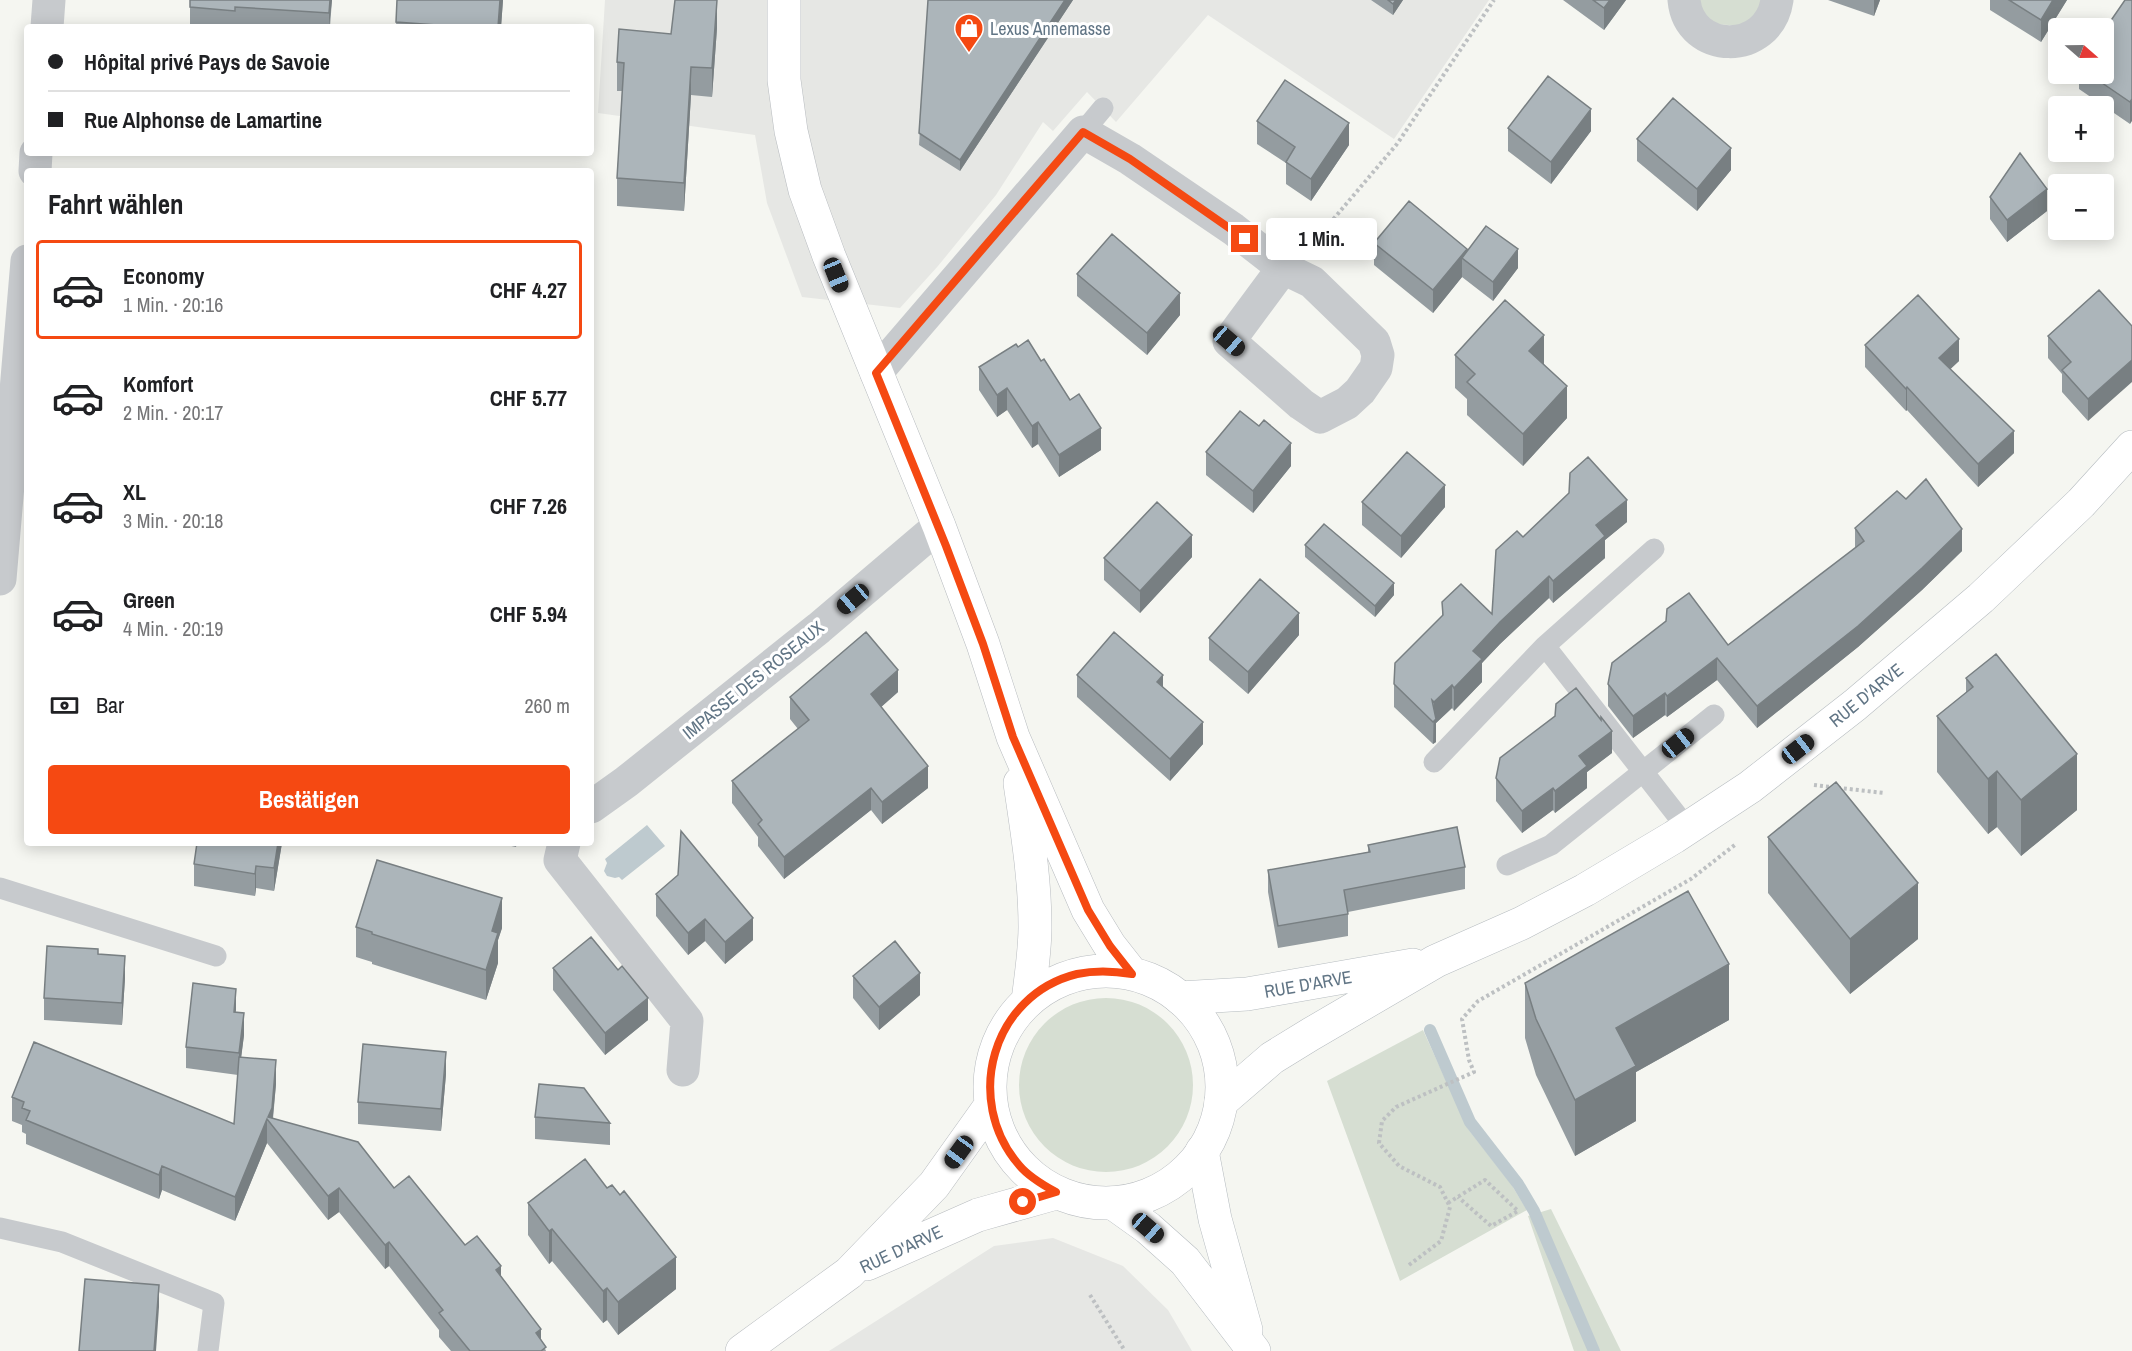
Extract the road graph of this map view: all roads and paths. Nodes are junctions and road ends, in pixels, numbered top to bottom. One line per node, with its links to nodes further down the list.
1 (49, 0): 6 (street)
2 (784, 0): 9 (main road)
3 (1494, 0): 7 (path)
4 (1684, 0): 5 (street)
5 (1777, 0)
6 (47, 24)
7 (1287, 270): 7 (street); 9 (street)
8 (24, 328): 10 (street)
9 (876, 373): 12 (main road)
10 (19, 441): 14 (street)
11 (2132, 447): 23 (main road, RUE D'ARVE)
12 (939, 526): 17 (main road); 22 (street, IMPASSE DES ROSEAUX)
13 (1654, 549): 15 (lane)
14 (0, 579)
15 (1545, 646): 18 (lane); 19 (lane)
16 (1714, 715): 19 (lane)
17 (1013, 737): 30 (main road); 32 (main road)
18 (1434, 762)
19 (1643, 771): 23 (lane); 26 (lane)
20 (1812, 785): 21 (path)
21 (1884, 793)
22 (594, 805)
23 (1687, 828): 29 (main road, RUE D'ARVE)
24 (1737, 843): 40 (path)
25 (563, 846): 33 (street)
26 (1507, 865)
27 (0, 888): 28 (lane)
28 (216, 956)
29 (1436, 961): 31 (main road, RUE D'ARVE); 34 (main road, RUE D'ARVE)
30 (1132, 974): 31 (main road); 32 (main road)
31 (1180, 998): 34 (main road)
32 (1028, 1001): 35 (main road)
33 (683, 1070)
34 (1221, 1102): 36 (main road)
35 (991, 1105): 37 (main road); 43 (main road, RUE D'ARVE)
36 (1202, 1151): 39 (main road); 45 (main road)
37 (1056, 1192): 39 (main road); 43 (main road, RUE D'ARVE)
38 (1458, 1197): 38 (path); 40 (path)
39 (1113, 1203): 45 (main road)
40 (1448, 1203): 42 (path)
41 (0, 1228): 46 (lane)
42 (1409, 1265)
43 (849, 1273): 47 (main road, RUE D'ARVE)
44 (1090, 1295): 48 (path)
45 (1252, 1347)
46 (208, 1351)
47 (742, 1351)
48 (1125, 1351)

